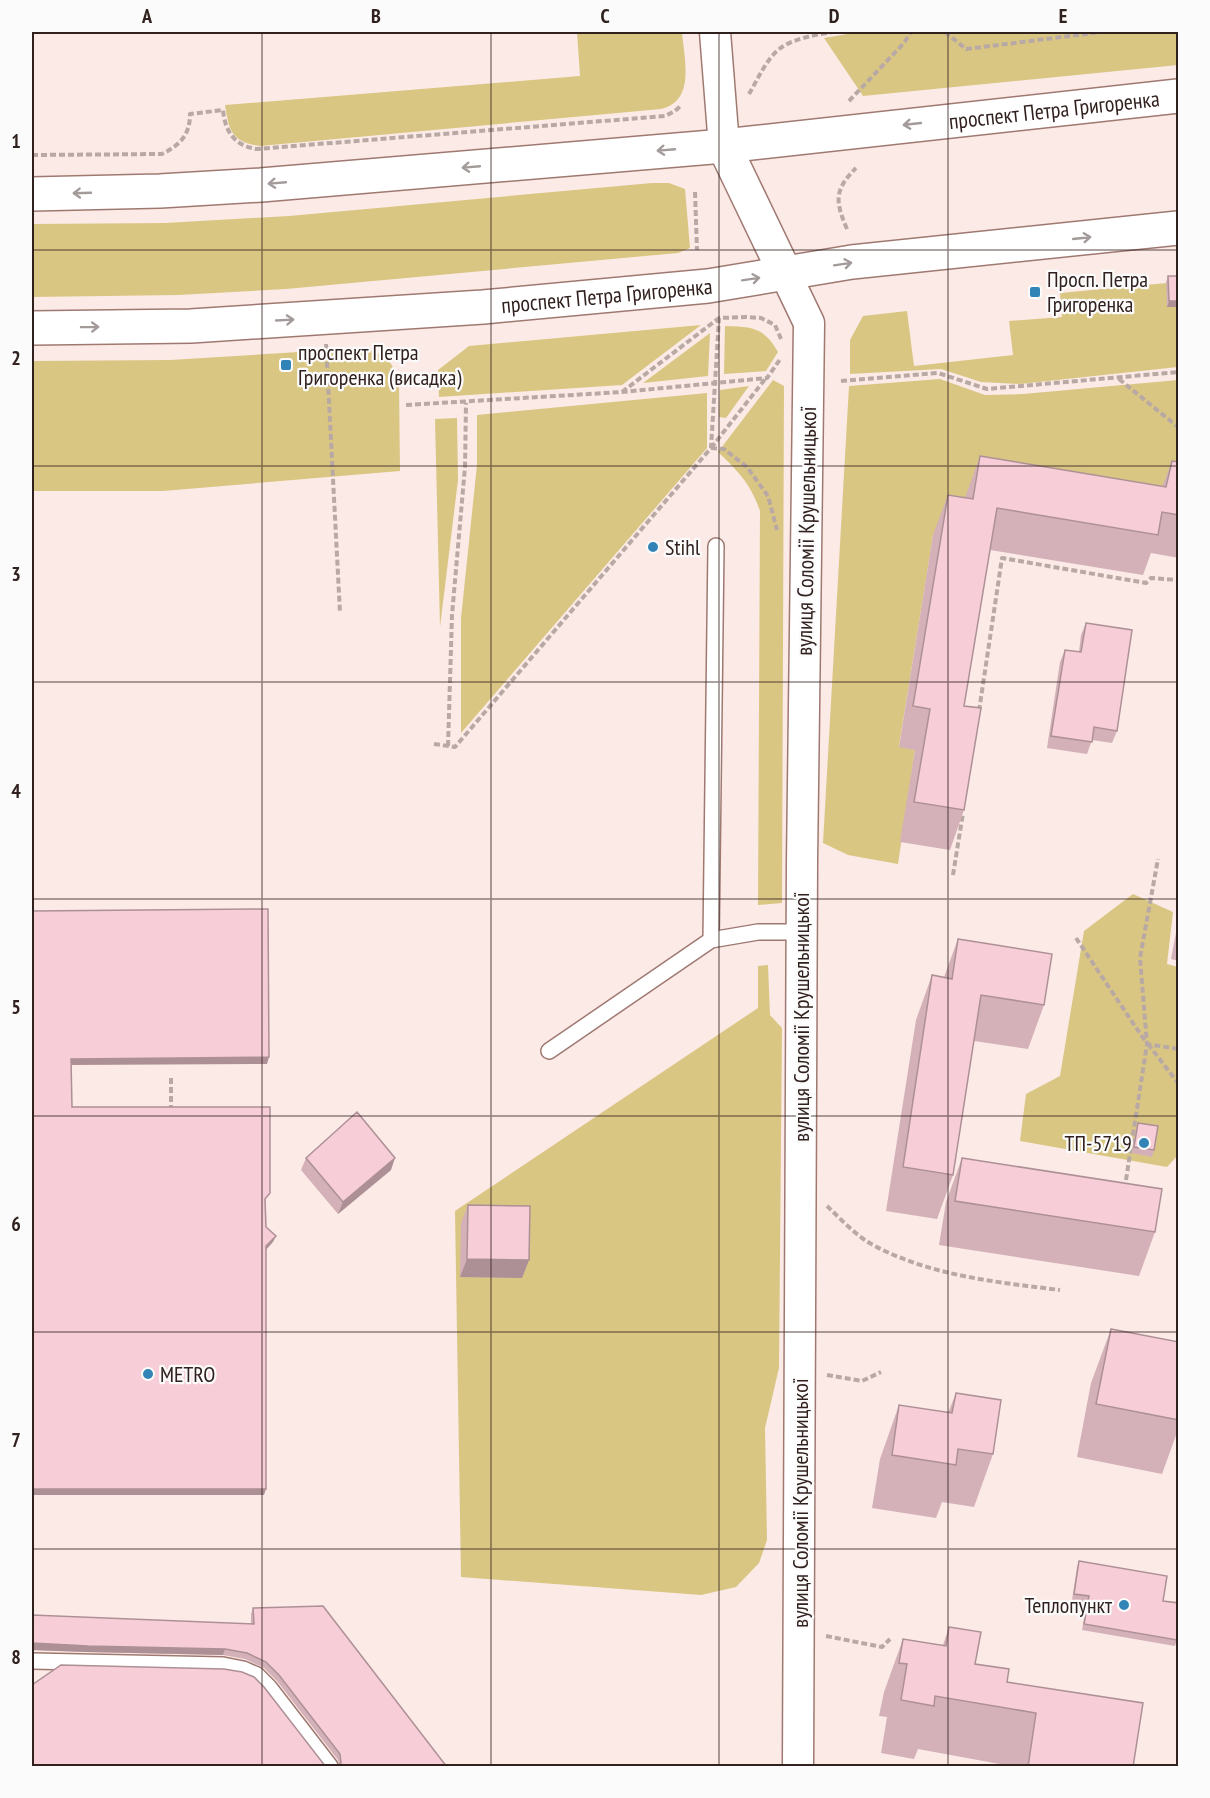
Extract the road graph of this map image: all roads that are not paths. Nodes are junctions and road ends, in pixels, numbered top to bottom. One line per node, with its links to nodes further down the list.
1 (715, 32): 3 (street)
2 (1179, 96): 3 (street, проспект Петра Григоренка, one-way to 3)
3 (724, 146): 4 (street, проспект Петра Григоренка, one-way to 4); 6 (street)
4 (32, 194)
5 (1179, 228): 6 (street, проспект Петра Григоренка, one-way to 5)
6 (785, 273): 7 (street, проспект Петра Григоренка, one-way to 6); 9 (street, вулиця Соломії Крушельницької)
7 (32, 328)
8 (716, 546): 10 (lane)
9 (802, 932): 10 (lane); 14 (street, вулиця Соломії Крушельницької)
10 (711, 940): 11 (lane)
11 (549, 1051)
12 (32, 1661): 13 (lane)
13 (330, 1767)
14 (798, 1767)

